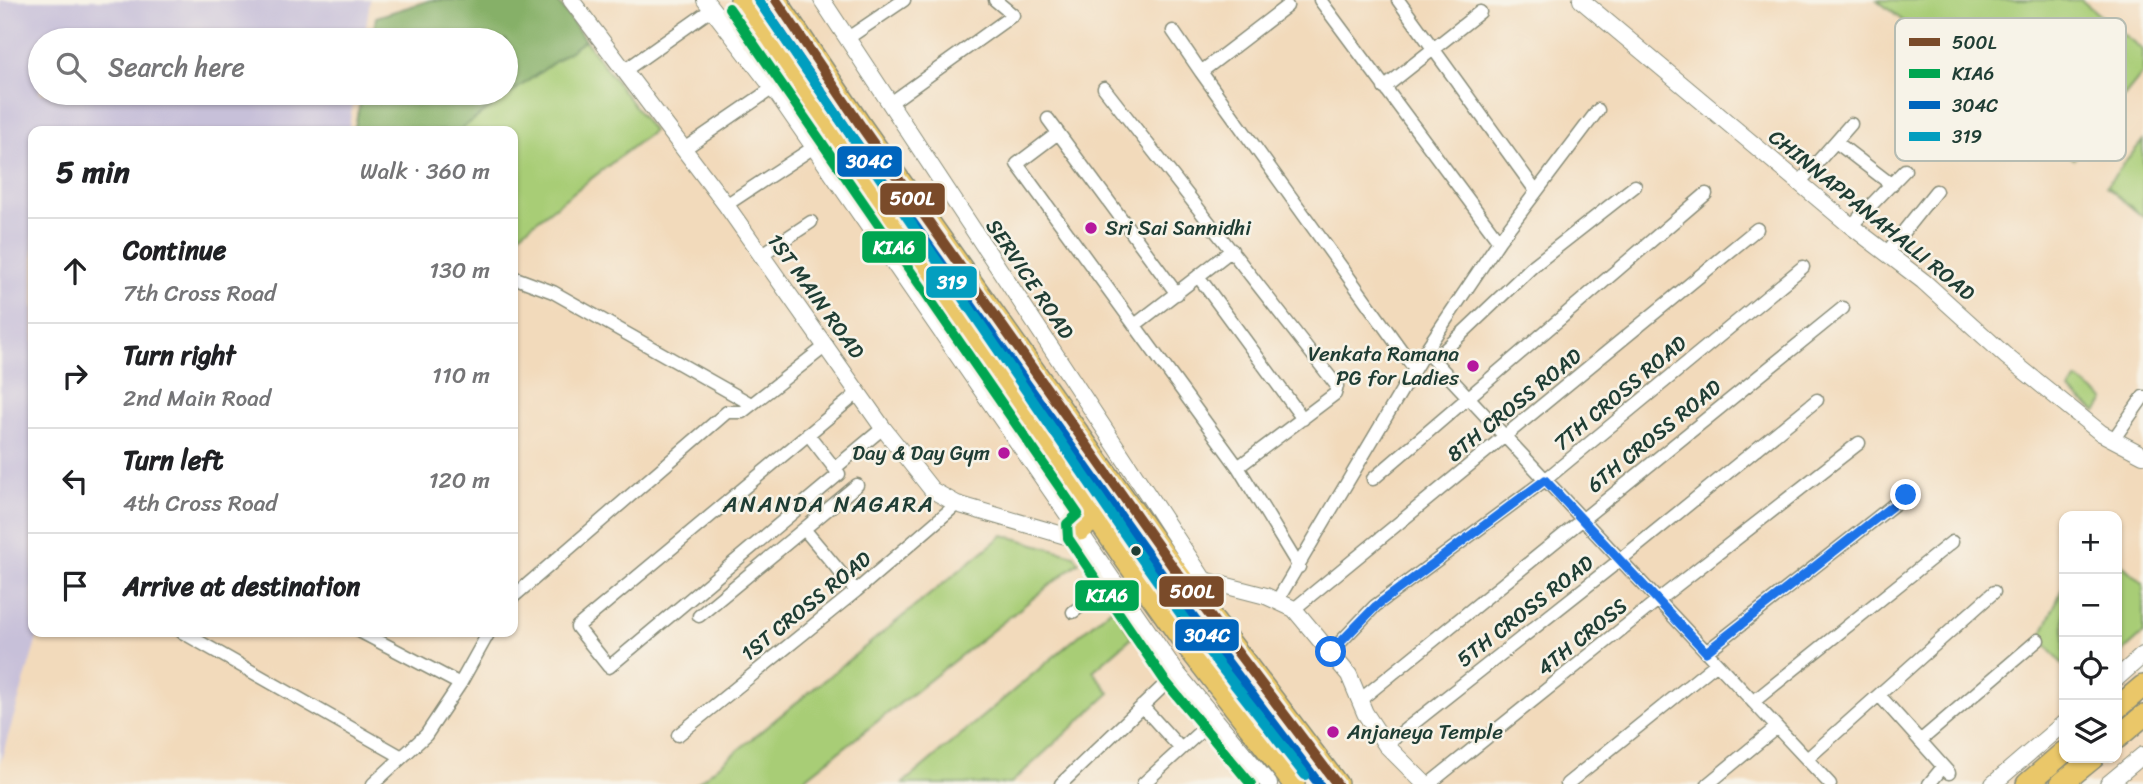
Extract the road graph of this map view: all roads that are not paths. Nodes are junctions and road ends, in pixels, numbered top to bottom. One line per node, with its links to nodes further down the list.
1 (571, 0): 16 (street, 1ST MAIN ROAD)
2 (741, 0): 73 (main road)
3 (776, 0): 78 (main road)
4 (822, 0): 14 (street, SERVICE ROAD)
5 (904, 0): 14 (street)
6 (995, 0): 21 (street)
7 (1320, 0): 20 (street)
8 (1398, 0): 15 (street)
9 (1589, 2): 30 (street, CHINNAPPANAHALLI ROAD)
10 (708, 5): 16 (street); 18 (street)
11 (1287, 6): 17 (street)
12 (1480, 12): 15 (street)
13 (1173, 31): 17 (street)
14 (848, 38): 21 (street, SERVICE ROAD)
15 (1433, 49): 20 (street); 33 (street)
16 (624, 71): 28 (street, 1ST MAIN ROAD)
17 (1201, 72): 52 (street)
18 (773, 88): 27 (street); 28 (street)
19 (1104, 88): 41 (street)
20 (1384, 88): 40 (street)
21 (889, 104): 78 (street, SERVICE ROAD)
22 (1598, 110): 33 (street)
23 (1048, 119): 25 (street)
24 (1851, 124): 26 (street)
25 (1058, 133): 47 (street); 49 (street)
26 (1836, 142): 30 (street); 31 (street)
27 (814, 147): 36 (street); 73 (street)
28 (684, 149): 36 (street, 1ST MAIN ROAD)
29 (1905, 170): 31 (street)
30 (1800, 183): 38 (street, CHINNAPPANAHALLI ROAD)
31 (1892, 185): 38 (street)
32 (1635, 186): 51 (street)
33 (1536, 191): 40 (street)
34 (1936, 191): 42 (street)
35 (1706, 194): 54 (street)
36 (726, 205): 43 (street, 1ST MAIN ROAD)
37 (811, 222): 43 (street)
38 (1851, 226): 42 (street, CHINNAPPANAHALLI ROAD)
39 (1757, 229): 61 (street, 8TH CROSS ROAD)
40 (1499, 241): 51 (street)
41 (1232, 250): 45 (street); 58 (street)
42 (1887, 252): 62 (street, CHINNAPPANAHALLI ROAD)
43 (761, 255): 50 (street, 1ST MAIN ROAD)
44 (1803, 267): 68 (street, 7TH CROSS ROAD)
45 (1198, 276): 47 (street); 58 (street)
46 (518, 279): 57 (street)
47 (1177, 294): 49 (street)
48 (1843, 308): 72 (street, 6TH CROSS ROAD)
49 (1135, 325): 65 (street)
50 (827, 345): 53 (street, 1ST MAIN ROAD); 57 (street)
51 (1429, 355): 52 (street); 54 (street)
52 (1414, 368): 77 (street)
53 (859, 392): 59 (street, 1ST MAIN ROAD); 60 (street)
54 (1467, 396): 61 (street); 67 (street)
55 (2143, 397): 62 (street)
56 (1817, 400): 76 (street, 5TH CROSS ROAD)
57 (751, 404): 82 (street)
58 (1303, 419): 65 (street)
59 (883, 428): 66 (street); 71 (street, 1ST MAIN ROAD)
60 (808, 434): 66 (street); 66 (street)
61 (1506, 437): 68 (street); 85 (street, 8TH CROSS ROAD)
62 (2113, 440): 64 (street, CHINNAPPANAHALLI ROAD)
63 (1859, 443): 83 (street, 4TH CROSS)
64 (2143, 455)
65 (1238, 467): 77 (street)
66 (835, 468)
67 (1373, 478)
68 (1545, 480): 72 (street); 92 (street, 7TH CROSS ROAD)
69 (857, 485): 74 (street)
70 (1906, 495): 93 (street)
71 (957, 504): 73 (street, 1ST MAIN ROAD); 80 (street, 1ST CROSS ROAD)
72 (1582, 519): 76 (street); 101 (street, 6TH CROSS ROAD)
73 (1088, 524): 79 (street); 123 (main road)
74 (804, 529): 80 (street); 87 (street)
75 (1952, 542): 102 (street)
76 (1620, 560): 83 (street); 112 (street, 5TH CROSS ROAD)
77 (1299, 567): 84 (street)
78 (1194, 581): 84 (street); 124 (main road)
79 (1114, 582): 86 (street); 96 (street)
80 (856, 591): 110 (street, 1ST CROSS ROAD)
81 (1994, 592): 100 (street)
82 (518, 593)
83 (1658, 600): 93 (street); 125 (street, 4TH CROSS)
84 (1277, 601): 85 (street)
85 (1294, 609): 92 (street)
86 (1073, 612)
87 (699, 616)
88 (191, 637): 116 (street)
89 (371, 637): 98 (street)
90 (486, 637): 98 (street)
91 (2038, 640): 111 (street)
92 (1331, 652): 101 (street)
93 (1706, 652): 95 (street)
94 (2143, 655): 97 (street)
95 (1717, 663): 102 (street); 126 (street)
96 (1178, 673): 104 (street); 106 (street)
97 (2122, 674)
98 (460, 684): 116 (street)
99 (2143, 686): 103 (main road)
100 (1879, 695): 111 (street); 117 (street)
101 (1360, 701): 112 (street)
102 (1753, 702): 107 (street)
103 (2122, 704)
104 (1142, 706): 113 (street); 120 (street)
105 (2143, 716): 109 (main road)
106 (1214, 719): 113 (street); 122 (street)
107 (1777, 727): 117 (street); 127 (street)
108 (2059, 727): 130 (street)
109 (2122, 734)
110 (678, 735)
111 (1920, 741): 129 (street)
112 (1386, 745): 125 (street)
113 (1181, 749): 121 (street)
114 (2143, 755): 133 (street)
115 (2059, 756): 131 (main road)
116 (402, 757): 119 (street)
117 (1807, 759): 128 (street)
118 (2087, 763): 132 (main road)
119 (373, 784)
120 (1061, 784)
121 (1143, 784)
122 (1269, 784)
123 (1294, 784)
124 (1337, 784)
125 (1427, 784)
126 (1567, 784)
127 (1708, 784)
128 (1830, 784)
129 (1928, 784)
130 (1993, 784)
131 (2027, 784)
132 (2061, 784)
133 (2108, 784)

